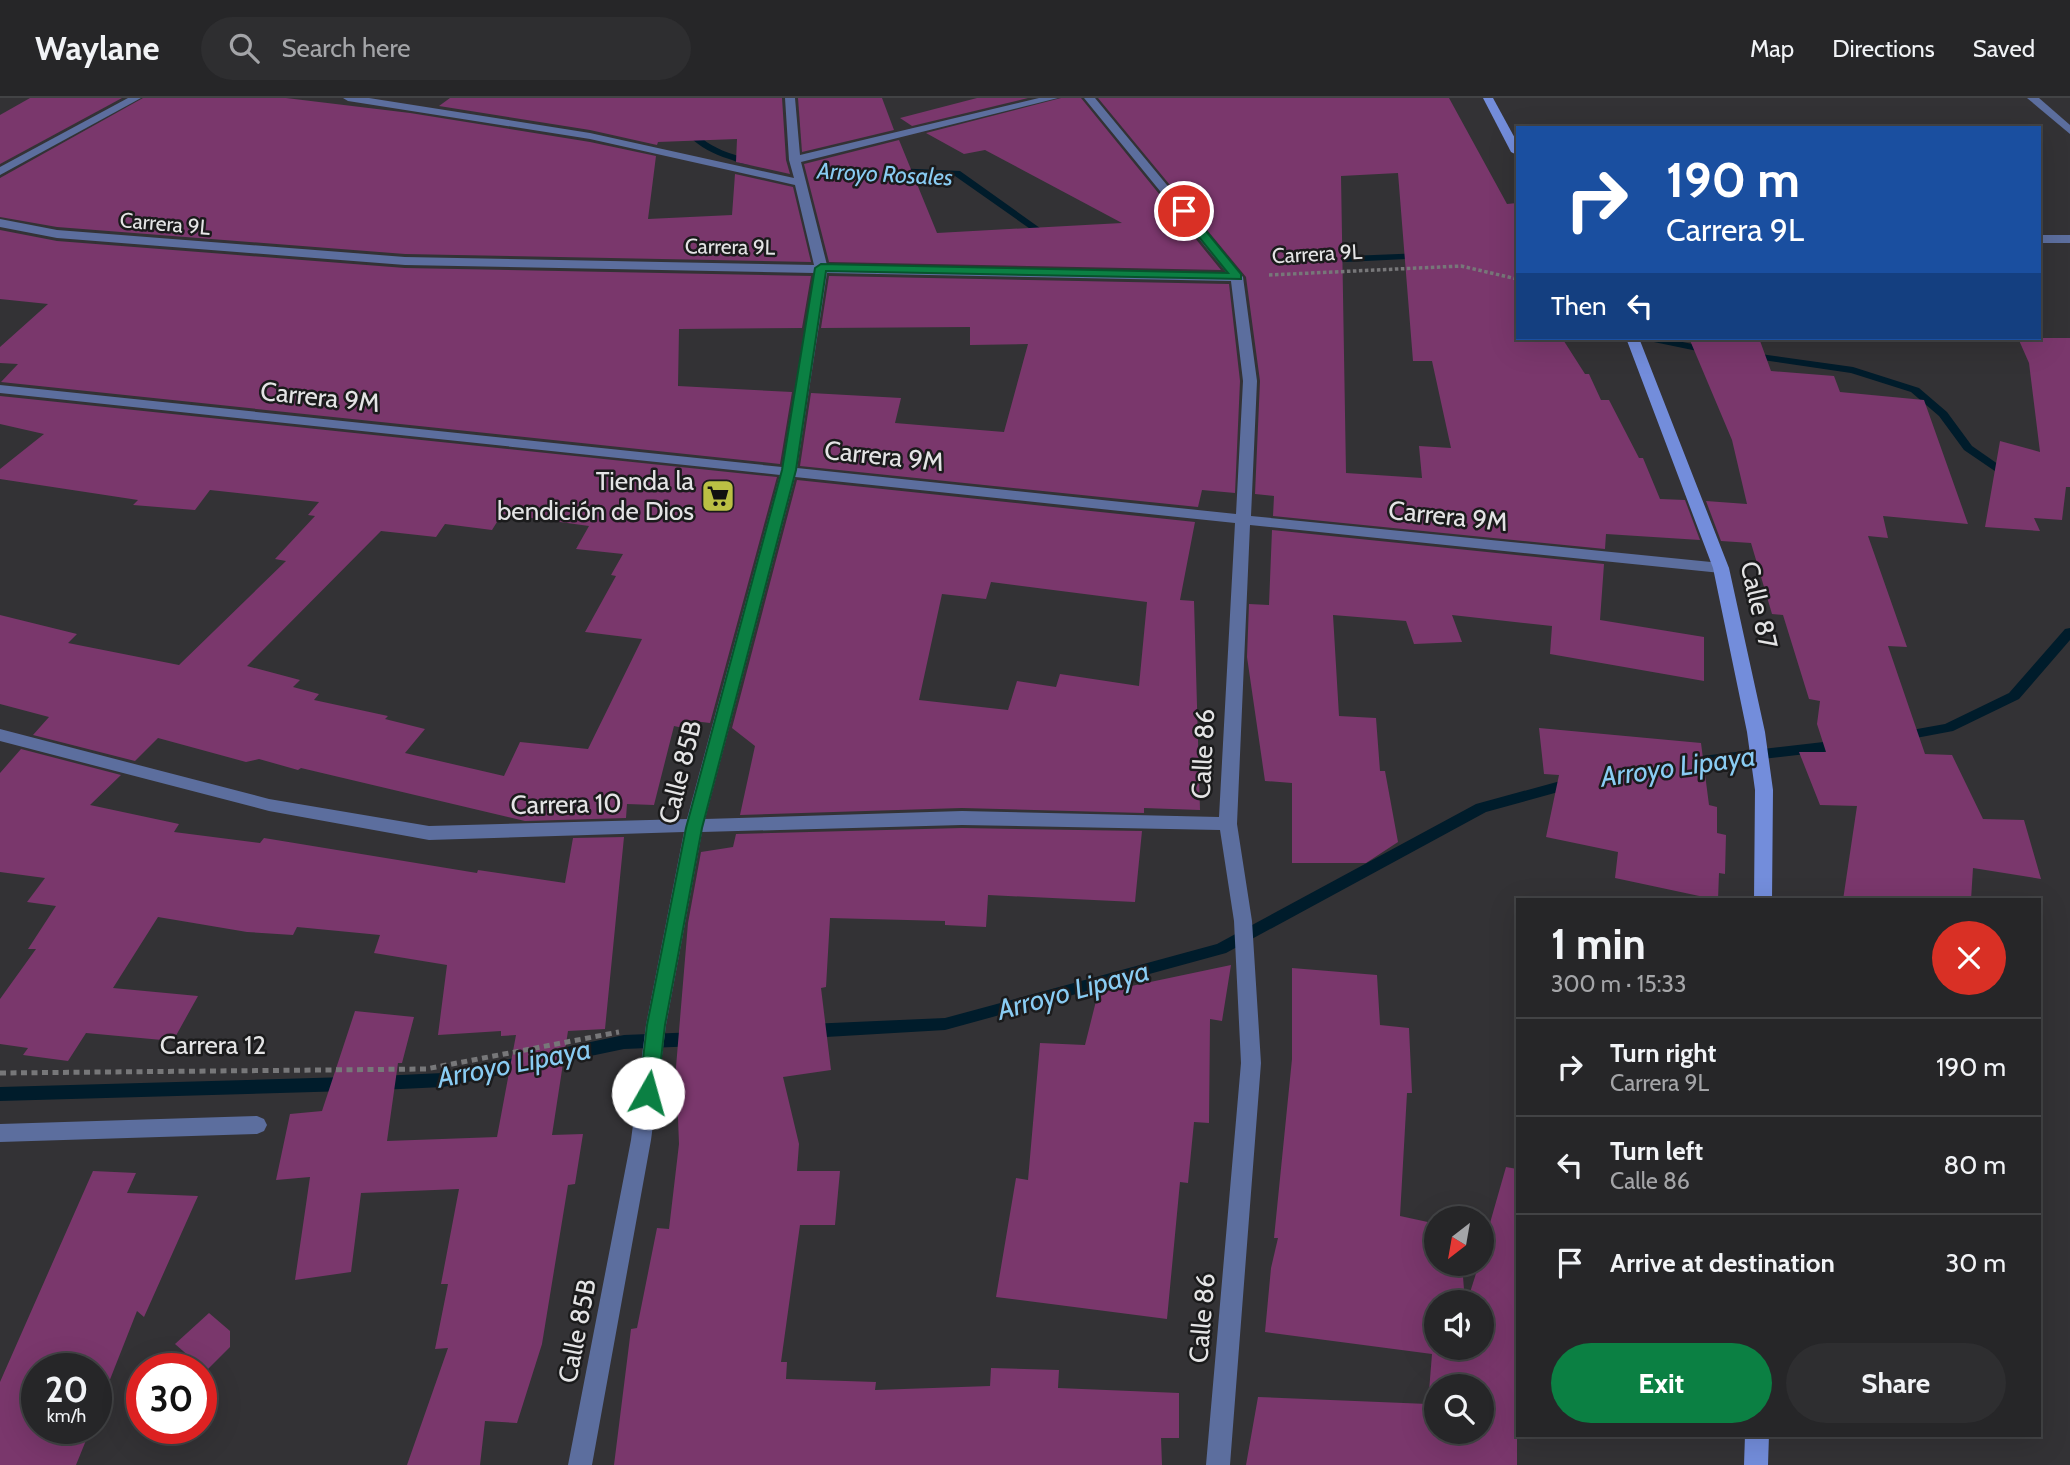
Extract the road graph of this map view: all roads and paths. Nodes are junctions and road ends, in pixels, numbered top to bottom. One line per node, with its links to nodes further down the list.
1 (136, 98): 11 (street)
2 (348, 98): 10 (street)
3 (790, 98): 10 (street, Calle 85B)
4 (1054, 98): 10 (street)
5 (1089, 98): 16 (street)
6 (1488, 98): 9 (street)
7 (2033, 98): 8 (street)
8 (2070, 131)
9 (1516, 150)
10 (797, 171): 15 (street, Calle 85B)
11 (0, 172)
12 (0, 223): 15 (street, Carrera 9L)
13 (2041, 239): 14 (street)
14 (2070, 239)
15 (821, 268): 16 (street, Carrera 9L); 20 (street, Calle 85B)
16 (1235, 273): 17 (path, Carrera 9L); 21 (street, Calle 86)
17 (1516, 279)
18 (1633, 340): 22 (street, Calle 87)
19 (0, 389): 20 (street, Carrera 9M)
20 (789, 470): 21 (street, Carrera 9M); 25 (street, Calle 85B)
21 (1243, 521): 22 (street, Carrera 9M); 24 (street, Calle 86)
22 (1721, 568): 26 (street, Calle 87)
23 (0, 735): 25 (street, Carrera 10)
24 (1228, 824): 25 (street, Carrera 10); 33 (street, Calle 86)
25 (694, 828): 27 (street, Calle 85B)
26 (1763, 898)
27 (656, 1025): 28 (path, Carrera 12); 32 (street, Calle 85B)
28 (0, 1073)
29 (257, 1125): 30 (street)
30 (0, 1133)
31 (1757, 1437): 34 (street)
32 (580, 1465)
33 (1218, 1465)
34 (1756, 1465)

